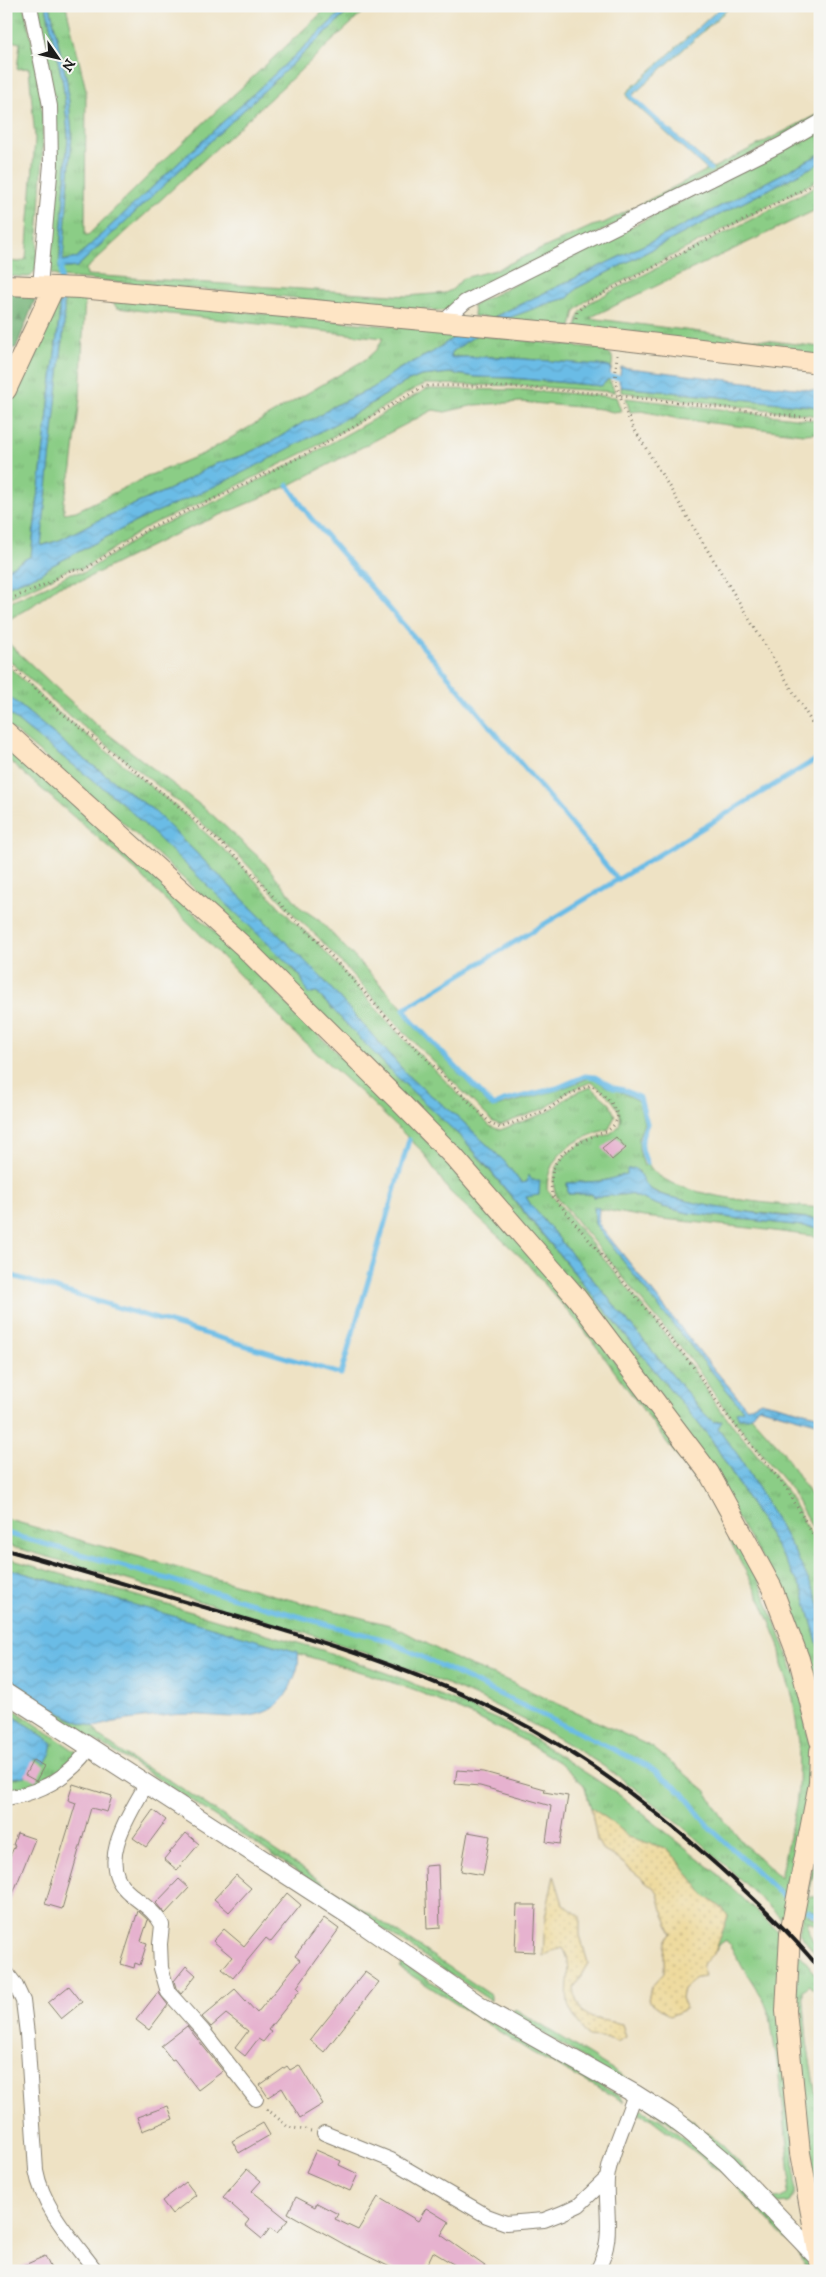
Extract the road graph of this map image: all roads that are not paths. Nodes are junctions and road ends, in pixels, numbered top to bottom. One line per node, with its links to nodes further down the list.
1 (30, 6): 4 (street)
2 (820, 122): 5 (street)
3 (6, 285): 4 (main road)
4 (50, 287): 5 (main road); 7 (main road)
5 (443, 322): 6 (main road)
6 (820, 363)
7 (6, 390)
8 (6, 732): 10 (main road)
9 (6, 1693): 11 (street)
10 (820, 1741)
11 (90, 1748): 13 (street); 14 (street)
12 (820, 1751): 20 (main road)
13 (147, 1783): 16 (street); 17 (street)
14 (6, 1798)
15 (6, 1972): 21 (street)
16 (635, 2094): 19 (street); 20 (street)
17 (256, 2099)
18 (324, 2133): 19 (street)
19 (607, 2178): 22 (street)
20 (819, 2260)
21 (96, 2271)
22 (597, 2271)

